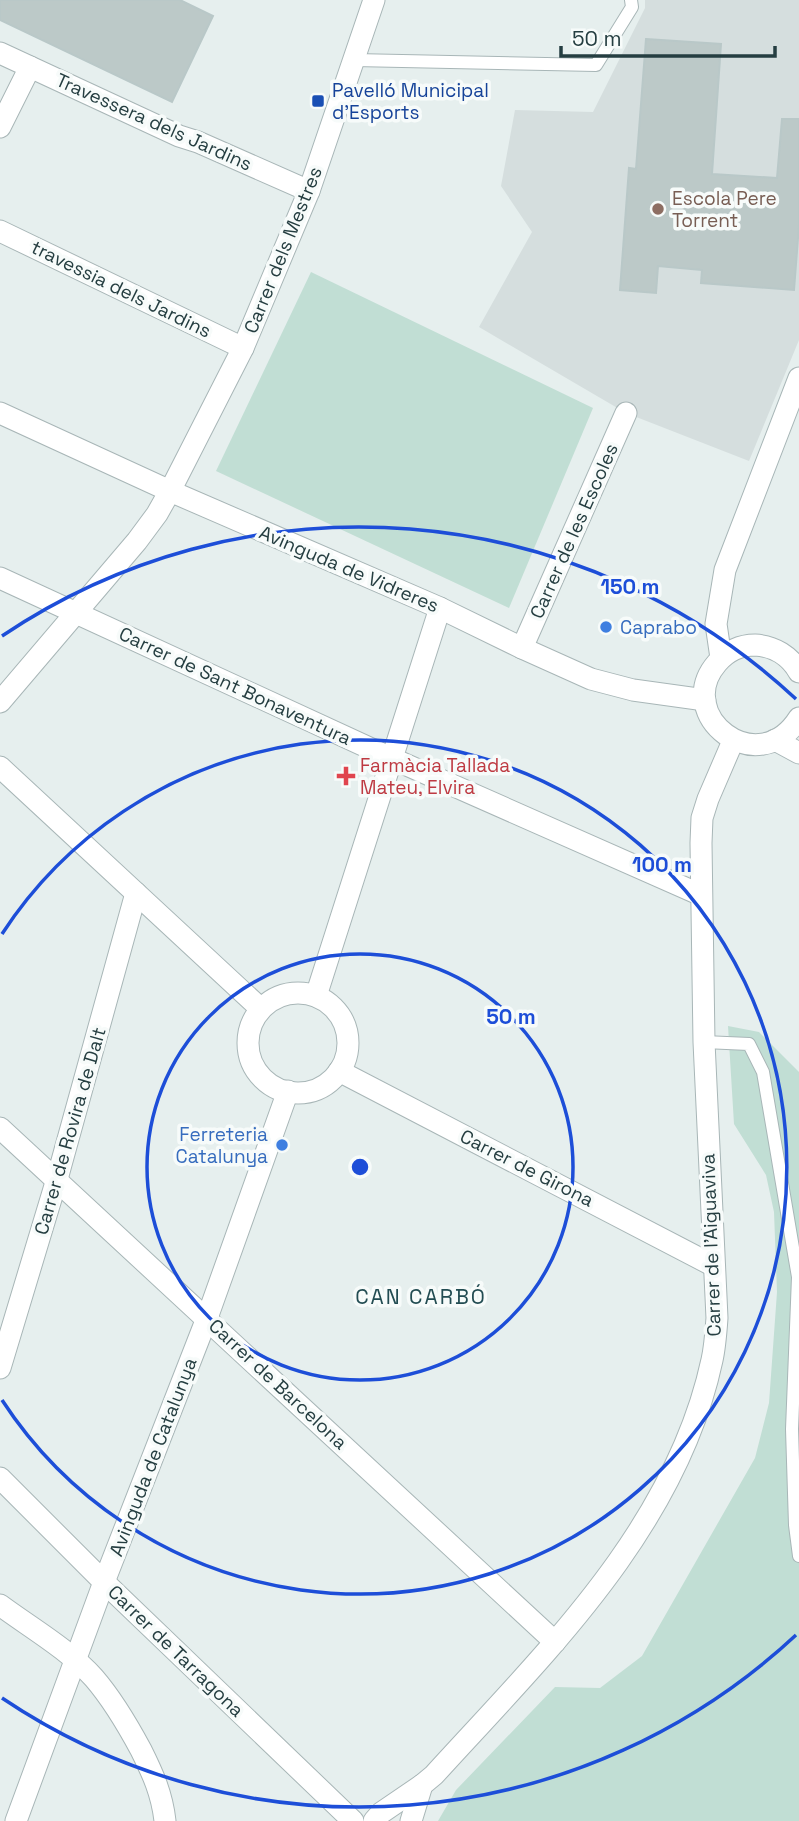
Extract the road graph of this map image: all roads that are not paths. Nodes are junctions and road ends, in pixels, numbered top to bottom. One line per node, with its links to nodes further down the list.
1 (374, 0): 4 (street, Carrer dels Mestres)
2 (631, 0): 4 (lane)
3 (0, 53): 5 (street, Travessera dels Jardins)
4 (354, 60): 7 (street, Carrer dels Mestres)
5 (30, 67): 6 (street); 7 (street, Travessera dels Jardins)
6 (0, 127)
7 (309, 191): 9 (street, Carrer dels Mestres)
8 (0, 231): 9 (street, travessia dels Jardins)
9 (243, 348): 13 (street, Carrer dels Mestres)
10 (799, 378): 19 (street)
11 (0, 413): 13 (street, Avinguda de Vidreres)
12 (626, 413): 17 (street, Carrer de les Escoles)
13 (170, 491): 15 (street, Avinguda de Vidreres); 16 (street, Carrer dels Mestres)
14 (0, 578): 16 (street, Carrer de Sant Bonaventura)
15 (440, 608): 17 (street, Avinguda de Vidreres); 27 (street)
16 (76, 613): 22 (street, Carrer dels Mestres); 27 (street, Carrer de Sant Bonaventura)
17 (522, 649): 21 (street, Avinguda de Vidreres)
18 (789, 650): 19 (street); 20 (street)
19 (721, 658): 21 (street)
20 (799, 672)
21 (705, 700): 25 (street)
22 (0, 702)
23 (799, 718): 24 (street)
24 (775, 740): 25 (street); 26 (street)
25 (733, 741): 30 (street, Carrer de l'Aiguaviva)
26 (799, 753)
27 (391, 758): 30 (street, Carrer de Sant Bonaventura); 31 (street)
28 (0, 767): 29 (street)
29 (136, 893): 32 (street); 37 (street, Carrer de Rovira de Dalt)
30 (701, 895): 33 (street, Carrer de l'Aiguaviva)
31 (316, 996): 32 (street); 34 (street)
32 (261, 1009): 35 (street)
33 (704, 1042): 38 (street, Carrer de l'Aiguaviva); 42 (lane)
34 (339, 1071): 35 (street); 38 (street, Carrer de Girona)
35 (288, 1091): 39 (street, Avinguda de Catalunya)
36 (0, 1128): 37 (street, Carrer de Barcelona)
37 (57, 1179): 39 (street, Carrer de Barcelona); 40 (street, Carrer de Rovira de Dalt)
38 (714, 1266): 45 (street, Carrer de l'Aiguaviva)
39 (207, 1318): 43 (street, Avinguda de Catalunya); 45 (street, Carrer de Barcelona)
40 (0, 1368)
41 (0, 1478): 43 (street, Carrer de Tarragona)
42 (799, 1556)
43 (104, 1582): 46 (street, Avinguda de Catalunya); 50 (street, Carrer de Tarragona)
44 (0, 1605): 46 (street)
45 (555, 1642): 47 (street, Carrer de l'Aiguaviva)
46 (75, 1660): 48 (street, Avinguda de Catalunya); 49 (street)
47 (422, 1785): 51 (street, Carrer de l'Aiguaviva); 52 (street, Carrer de l'Aiguaviva)
48 (16, 1821)
49 (166, 1821)
50 (353, 1821)
51 (374, 1821)
52 (411, 1821)

